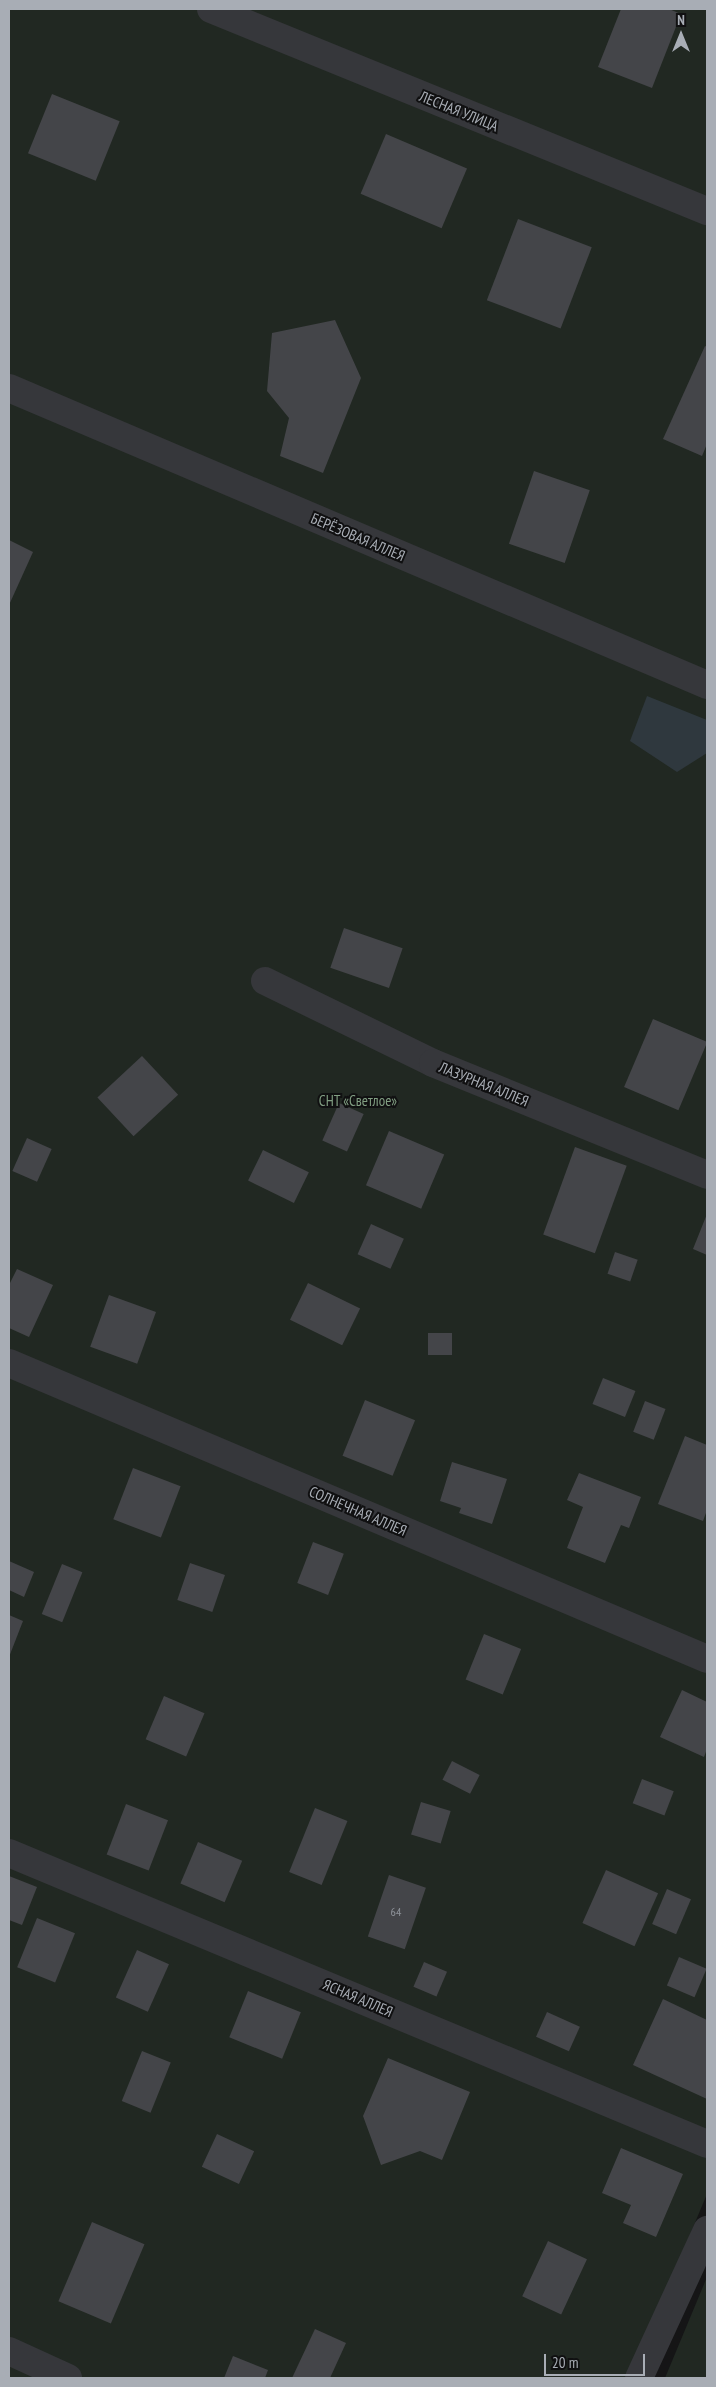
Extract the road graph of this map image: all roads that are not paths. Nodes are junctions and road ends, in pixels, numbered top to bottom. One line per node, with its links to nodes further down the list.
1 (211, 9): 2 (street, ЛЕСНАЯ УЛИЦА)
2 (707, 212)
3 (9, 388): 4 (street, БЕРЁЗОВАЯ АЛЛЕЯ)
4 (707, 685)
5 (265, 981): 6 (street, ЛАЗУРНАЯ АЛЛЕЯ)
6 (707, 1174)
7 (9, 1363): 8 (street, СОЛНЕЧНАЯ АЛЛЕЯ)
8 (707, 1659)
9 (9, 1853): 10 (street, ЯСНАЯ АЛЛЕЯ)
10 (707, 2144)
11 (707, 2230): 14 (street)
12 (9, 2352): 13 (street)
13 (68, 2378)
14 (639, 2378)

